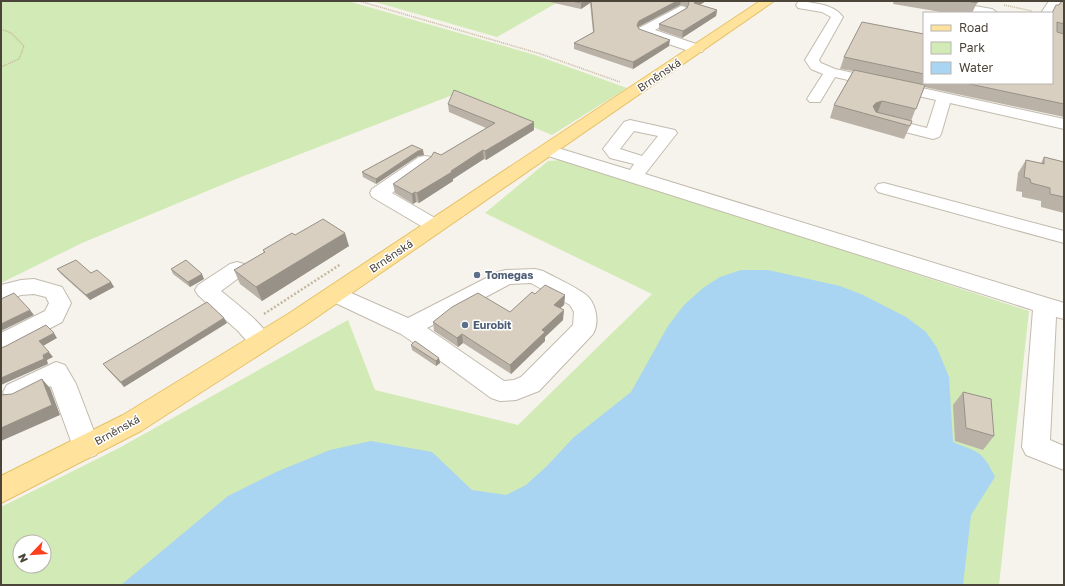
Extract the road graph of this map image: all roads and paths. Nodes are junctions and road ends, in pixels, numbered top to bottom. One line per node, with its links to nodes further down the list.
1 (359, 1): 14 (path)
2 (768, 1): 11 (main road, Brněnská)
3 (926, 1): 6 (street)
4 (1055, 1): 9 (street)
5 (802, 5): 13 (street)
6 (995, 8): 8 (path)
7 (680, 10): 11 (street)
8 (1034, 12)
9 (1053, 12)
10 (1, 29): 12 (path)
11 (697, 49): 19 (main road, Brněnská)
12 (1, 67)
13 (832, 72): 15 (street); 16 (street)
14 (617, 87)
15 (944, 97): 17 (street); 18 (street)
16 (815, 99)
17 (876, 120)
18 (1064, 124)
19 (548, 150): 22 (main road, Brněnská); 28 (street)
20 (425, 161): 22 (street)
21 (884, 188): 23 (street)
22 (435, 226): 27 (main road, Brněnská)
23 (1064, 237)
24 (344, 263): 29 (path)
25 (237, 269): 29 (street)
26 (1, 294): 32 (street)
27 (335, 294): 30 (street); 31 (main road, Brněnská)
28 (1054, 308): 35 (street)
29 (246, 325): 31 (street)
30 (409, 328): 30 (street)
31 (261, 342): 34 (main road, Brněnská)
32 (1, 344)
33 (9, 395): 34 (street)
34 (86, 447): 36 (main road, Brněnská)
35 (1064, 458)
36 (1, 490)

